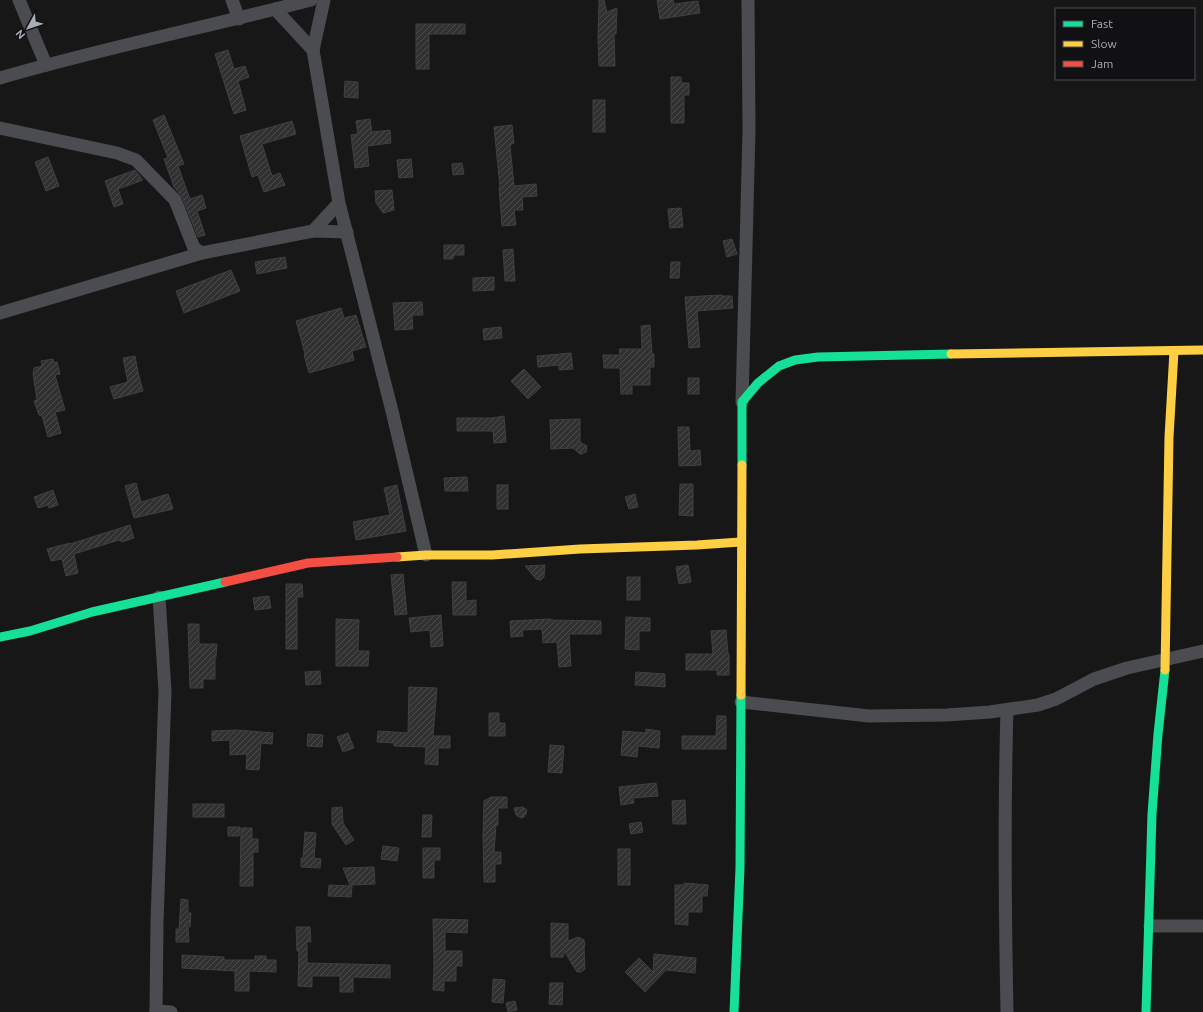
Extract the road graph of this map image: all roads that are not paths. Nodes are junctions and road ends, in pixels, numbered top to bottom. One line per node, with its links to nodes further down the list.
1 (19, 0): 9 (street)
2 (232, 0): 7 (street)
3 (311, 0): 6 (street)
4 (324, 0): 8 (street)
5 (748, 0): 19 (street)
6 (275, 9): 7 (street); 8 (street)
7 (239, 19): 9 (street)
8 (313, 50): 12 (street)
9 (46, 65): 10 (street)
10 (0, 78)
11 (0, 128): 15 (street)
12 (339, 203): 13 (street); 14 (street)
13 (313, 231): 14 (street); 15 (street)
14 (347, 232): 21 (street)
15 (202, 253): 16 (street)
16 (0, 313)
17 (1203, 350): 18 (street)
18 (1174, 351): 19 (street); 25 (street)
19 (742, 402): 20 (street)
20 (740, 542): 21 (street); 26 (street)
21 (426, 556): 22 (street)
22 (160, 597): 23 (street); 30 (street)
23 (0, 637)
24 (1203, 651): 25 (street)
25 (1166, 659): 27 (street); 28 (street)
26 (741, 702): 27 (street); 32 (street)
27 (1007, 710): 33 (street)
28 (1150, 926): 29 (street); 34 (street)
29 (1203, 926)
30 (156, 1012): 31 (street)
31 (171, 1012)
32 (734, 1012)
33 (1007, 1012)
34 (1146, 1012)

